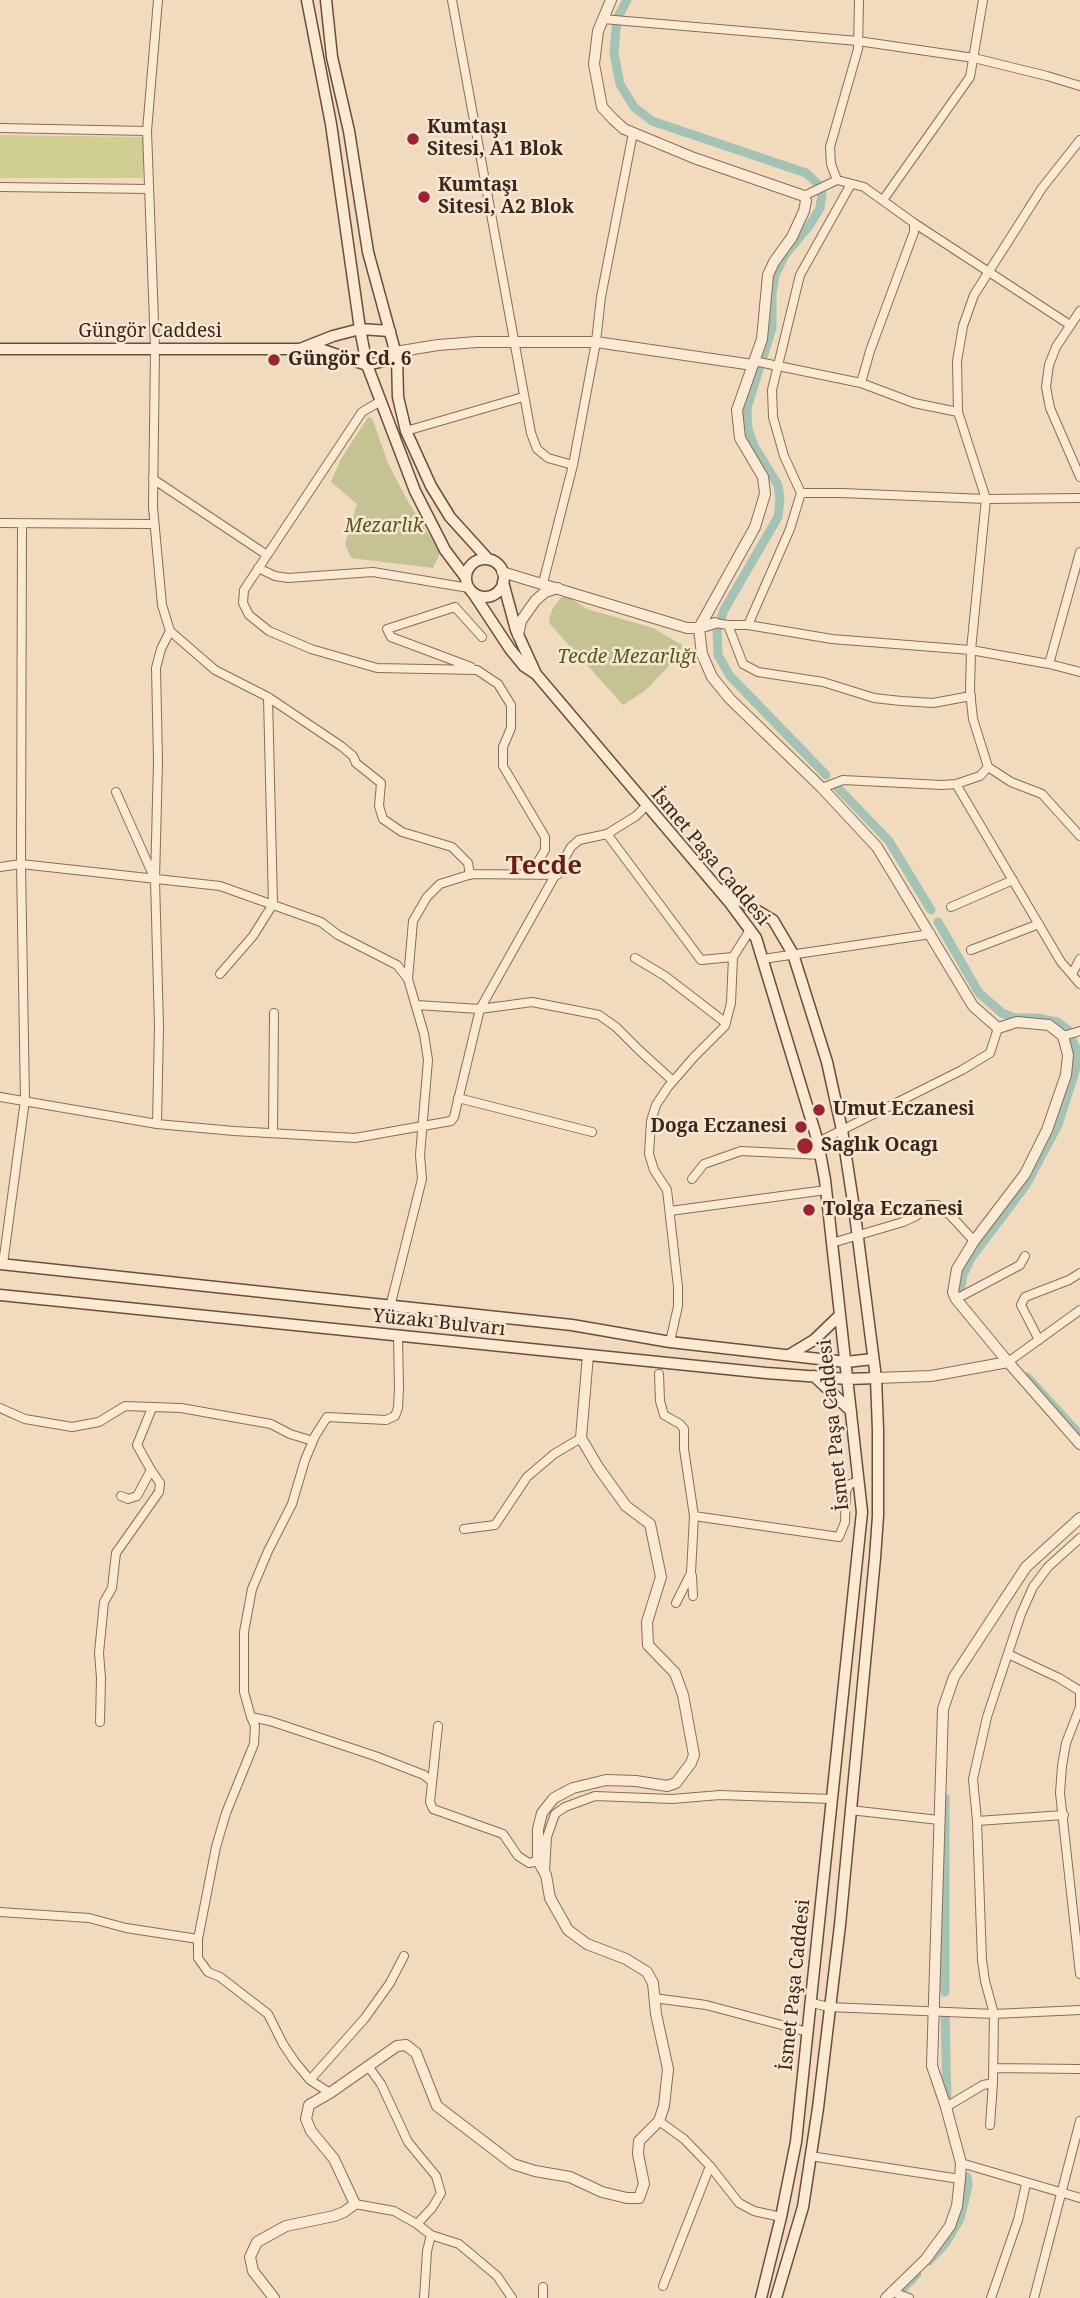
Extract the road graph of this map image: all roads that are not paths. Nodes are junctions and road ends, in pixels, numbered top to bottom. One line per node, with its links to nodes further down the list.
1 (159, 0): 13 (street)
2 (307, 0): 26 (main road)
3 (326, 0): 27 (main road)
4 (452, 0): 28 (street)
5 (611, 0): 8 (street)
6 (859, 0): 9 (street)
7 (983, 0): 10 (street)
8 (603, 19): 9 (street); 14 (street)
9 (858, 41): 10 (street); 16 (street)
10 (974, 58): 11 (street); 21 (street)
11 (1080, 86)
12 (0, 128): 13 (street)
13 (148, 131): 19 (street)
14 (633, 133): 20 (street); 29 (street)
15 (1080, 140): 23 (street)
16 (837, 180): 17 (street); 20 (street)
17 (851, 184): 21 (street); 36 (street)
18 (0, 187): 19 (street)
19 (149, 189): 31 (street)
20 (804, 196): 34 (street)
21 (883, 200): 22 (street)
22 (914, 223): 23 (street); 37 (street)
23 (987, 272): 25 (street); 40 (street)
24 (1080, 311): 25 (street)
25 (1070, 326): 43 (street)
26 (359, 329): 27 (main road); 32 (main road); 35 (main road)
27 (390, 331): 33 (main road)
28 (514, 342): 29 (street); 33 (street); 38 (street)
29 (596, 342): 34 (street); 42 (street)
30 (0, 349): 31 (main road, Güngör Caddesi)
31 (155, 349): 32 (main road, Güngör Caddesi); 44 (street)
32 (300, 349): 35 (main road, Güngör Caddesi)
33 (396, 355): 35 (main road); 41 (main road)
34 (758, 363): 36 (street); 61 (street)
35 (367, 365): 39 (main road)
36 (778, 366): 37 (street); 45 (street)
37 (861, 383): 40 (street)
38 (523, 397): 41 (street); 42 (street)
39 (379, 402): 52 (street); 57 (main road)
40 (958, 412): 47 (street)
41 (406, 431): 53 (main road)
42 (572, 465): 56 (street)
43 (1080, 477)
44 (153, 479): 50 (street); 52 (street)
45 (801, 493): 47 (street); 60 (street)
46 (1080, 498): 47 (street)
47 (986, 499): 65 (street)
48 (0, 523): 49 (street)
49 (22, 524): 50 (street); 79 (street)
50 (154, 524): 62 (street)
51 (1080, 552): 66 (street)
52 (267, 555): 54 (street)
53 (488, 559): 55 (main road); 57 (main road)
54 (258, 568): 57 (street); 67 (street)
55 (503, 577): 56 (street); 57 (main road); 63 (main road)
56 (542, 583): 58 (street)
57 (469, 586): 69 (main road)
58 (558, 587): 61 (street); 63 (street)
59 (722, 624): 60 (street); 61 (street); 70 (street)
60 (748, 625): 65 (street)
61 (699, 628): 74 (street)
62 (170, 631): 71 (street); 84 (street)
63 (518, 635): 69 (main road)
64 (482, 637): 67 (street)
65 (971, 650): 66 (street); 70 (street)
66 (1049, 664): 68 (street)
67 (477, 670): 81 (street)
68 (1080, 672)
69 (536, 674): 76 (main road, İsmet Paşa Caddesi)
70 (971, 696): 72 (street)
71 (268, 697): 82 (street); 87 (street)
72 (988, 767): 73 (street); 78 (street)
73 (956, 784): 74 (street); 85 (street)
74 (822, 789): 91 (street)
75 (117, 792): 84 (street)
76 (646, 806): 77 (street); 86 (main road, İsmet Paşa Caddesi)
77 (607, 834): 83 (street); 94 (street)
78 (1080, 836)
79 (21, 864): 80 (street); 84 (street); 111 (street)
80 (0, 867)
81 (531, 873): 82 (street); 83 (street)
82 (470, 874): 100 (street)
83 (558, 875): 103 (street)
84 (155, 880): 87 (street); 112 (street)
85 (1013, 880): 88 (street); 89 (street)
86 (714, 885): 90 (main road, İsmet Paşa Caddesi); 93 (main road)
87 (273, 904): 98 (street); 100 (street)
88 (951, 907)
89 (1039, 924): 92 (street); 99 (street)
90 (750, 930): 94 (street); 96 (main road, İsmet Paşa Caddesi)
91 (931, 934): 93 (street); 106 (street)
92 (971, 950)
93 (793, 954): 96 (street); 114 (main road)
94 (733, 957): 105 (street)
95 (635, 958): 105 (street)
96 (763, 959): 117 (main road, İsmet Paşa Caddesi)
97 (1080, 959): 99 (street)
98 (220, 974)
99 (1072, 974): 101 (street)
100 (408, 979): 102 (street)
101 (1080, 984)
102 (416, 1005): 103 (street); 113 (street)
103 (480, 1009): 108 (street); 110 (street)
104 (274, 1013): 116 (street)
105 (726, 1023): 108 (street)
106 (998, 1028): 107 (street); 114 (street)
107 (1071, 1034): 123 (street)
108 (673, 1081): 121 (street)
109 (0, 1097): 111 (street)
110 (458, 1098): 113 (street); 115 (street)
111 (25, 1100): 112 (street); 126 (street)
112 (157, 1124): 116 (street)
113 (423, 1125): 116 (street); 130 (street)
114 (842, 1130): 117 (street); 122 (main road)
115 (592, 1132)
116 (273, 1133)
117 (818, 1142): 118 (main road, İsmet Paşa Caddesi)
118 (821, 1155): 119 (street); 120 (main road, İsmet Paşa Caddesi)
119 (692, 1179)
120 (826, 1190): 121 (street); 124 (main road, İsmet Paşa Caddesi)
121 (670, 1212): 135 (street)
122 (857, 1236): 123 (street); 124 (street); 138 (main road)
123 (974, 1241): 129 (street)
124 (832, 1243): 132 (main road, İsmet Paşa Caddesi)
125 (1025, 1255): 129 (street)
126 (2, 1264): 130 (main road, Yüzakı Bulvarı)
127 (1080, 1273): 134 (street)
128 (0, 1295): 133 (main road, Yüzakı Bulvarı)
129 (956, 1299): 140 (street)
130 (390, 1307): 135 (main road, Yüzakı Bulvarı)
131 (1080, 1310): 134 (street)
132 (840, 1315): 137 (main road); 139 (main road, İsmet Paşa Caddesi)
133 (398, 1336): 136 (main road, Yüzakı Bulvarı); 149 (street)
134 (1039, 1339): 140 (street)
135 (670, 1342): 137 (main road, Yüzakı Bulvarı)
136 (587, 1355): 142 (main road, Yüzakı Bulvarı); 148 (street)
137 (789, 1355): 139 (main road, Yüzakı Bulvarı)
138 (873, 1359): 139 (main road, Yüzakı Bulvarı); 143 (main road)
139 (846, 1362): 144 (main road, İsmet Paşa Caddesi)
140 (1008, 1363): 143 (street); 150 (street)
141 (659, 1374): 154 (street)
142 (814, 1377): 144 (main road, Yüzakı Bulvarı); 147 (main road)
143 (876, 1378): 144 (main road, Yüzakı Bulvarı); 168 (main road)
144 (848, 1379): 147 (main road, İsmet Paşa Caddesi)
145 (0, 1408): 146 (street)
146 (152, 1408): 149 (street); 151 (street)
147 (851, 1411): 152 (main road, İsmet Paşa Caddesi)
148 (580, 1438): 156 (street); 172 (street)
149 (313, 1441): 163 (street)
150 (1080, 1444)
151 (151, 1470): 153 (street); 164 (street)
152 (859, 1481): 154 (street); 167 (main road, İsmet Paşa Caddesi)
153 (121, 1496)
154 (694, 1516): 158 (street)
155 (1080, 1518): 170 (street)
156 (464, 1530)
157 (1080, 1538): 161 (street)
158 (691, 1573): 159 (street); 160 (street)
159 (692, 1596)
160 (676, 1603)
161 (1008, 1654): 162 (street); 171 (street)
162 (1080, 1706): 169 (street)
163 (251, 1717): 166 (street); 175 (street)
164 (100, 1722)
165 (438, 1726): 166 (street)
166 (432, 1782): 172 (street)
167 (832, 1799): 173 (street); 179 (main road, İsmet Paşa Caddesi)
168 (850, 1810): 170 (street); 180 (main road)
169 (1064, 1815): 171 (street); 177 (street)
170 (939, 1820): 181 (street)
171 (977, 1821): 183 (street)
172 (538, 1861): 173 (street)
173 (546, 1875): 178 (street)
174 (0, 1912): 175 (street)
175 (198, 1939): 188 (street)
176 (404, 1956): 188 (street)
177 (1080, 1974)
178 (654, 1998): 184 (street); 192 (street)
179 (812, 2003): 180 (street); 184 (main road, İsmet Paşa Caddesi)
180 (829, 2007): 181 (street); 195 (main road)
181 (932, 2010): 183 (street); 191 (street)
182 (1080, 2010): 183 (street)
183 (994, 2014): 186 (street)
184 (808, 2032): 203 (main road, İsmet Paşa Caddesi)
185 (368, 2066): 190 (street); 192 (street); 204 (street)
186 (993, 2068): 187 (street); 189 (street)
187 (1080, 2069)
188 (310, 2080): 190 (street)
189 (993, 2083): 191 (street); 194 (street)
190 (330, 2093): 202 (street)
191 (946, 2107): 196 (street)
192 (659, 2121): 197 (street)
193 (1080, 2121): 200 (street)
194 (989, 2125)
195 (810, 2156): 198 (street); 214 (main road)
196 (961, 2163): 198 (street); 199 (street)
197 (710, 2166): 203 (street); 207 (street)
198 (960, 2179): 208 (street)
199 (1026, 2184): 200 (street); 215 (street)
200 (1061, 2191): 201 (street); 216 (street)
201 (1080, 2198)
202 (355, 2204): 204 (street); 209 (street)
203 (781, 2217): 213 (main road, İsmet Paşa Caddesi)
204 (417, 2224): 205 (street)
205 (431, 2235): 210 (street); 211 (street)
206 (542, 2287): 212 (street)
207 (663, 2287)
208 (897, 2296)
209 (274, 2298)
210 (424, 2298)
211 (512, 2298)
212 (543, 2298)
213 (761, 2298)
214 (776, 2298)
215 (991, 2298)
216 (1034, 2298)

